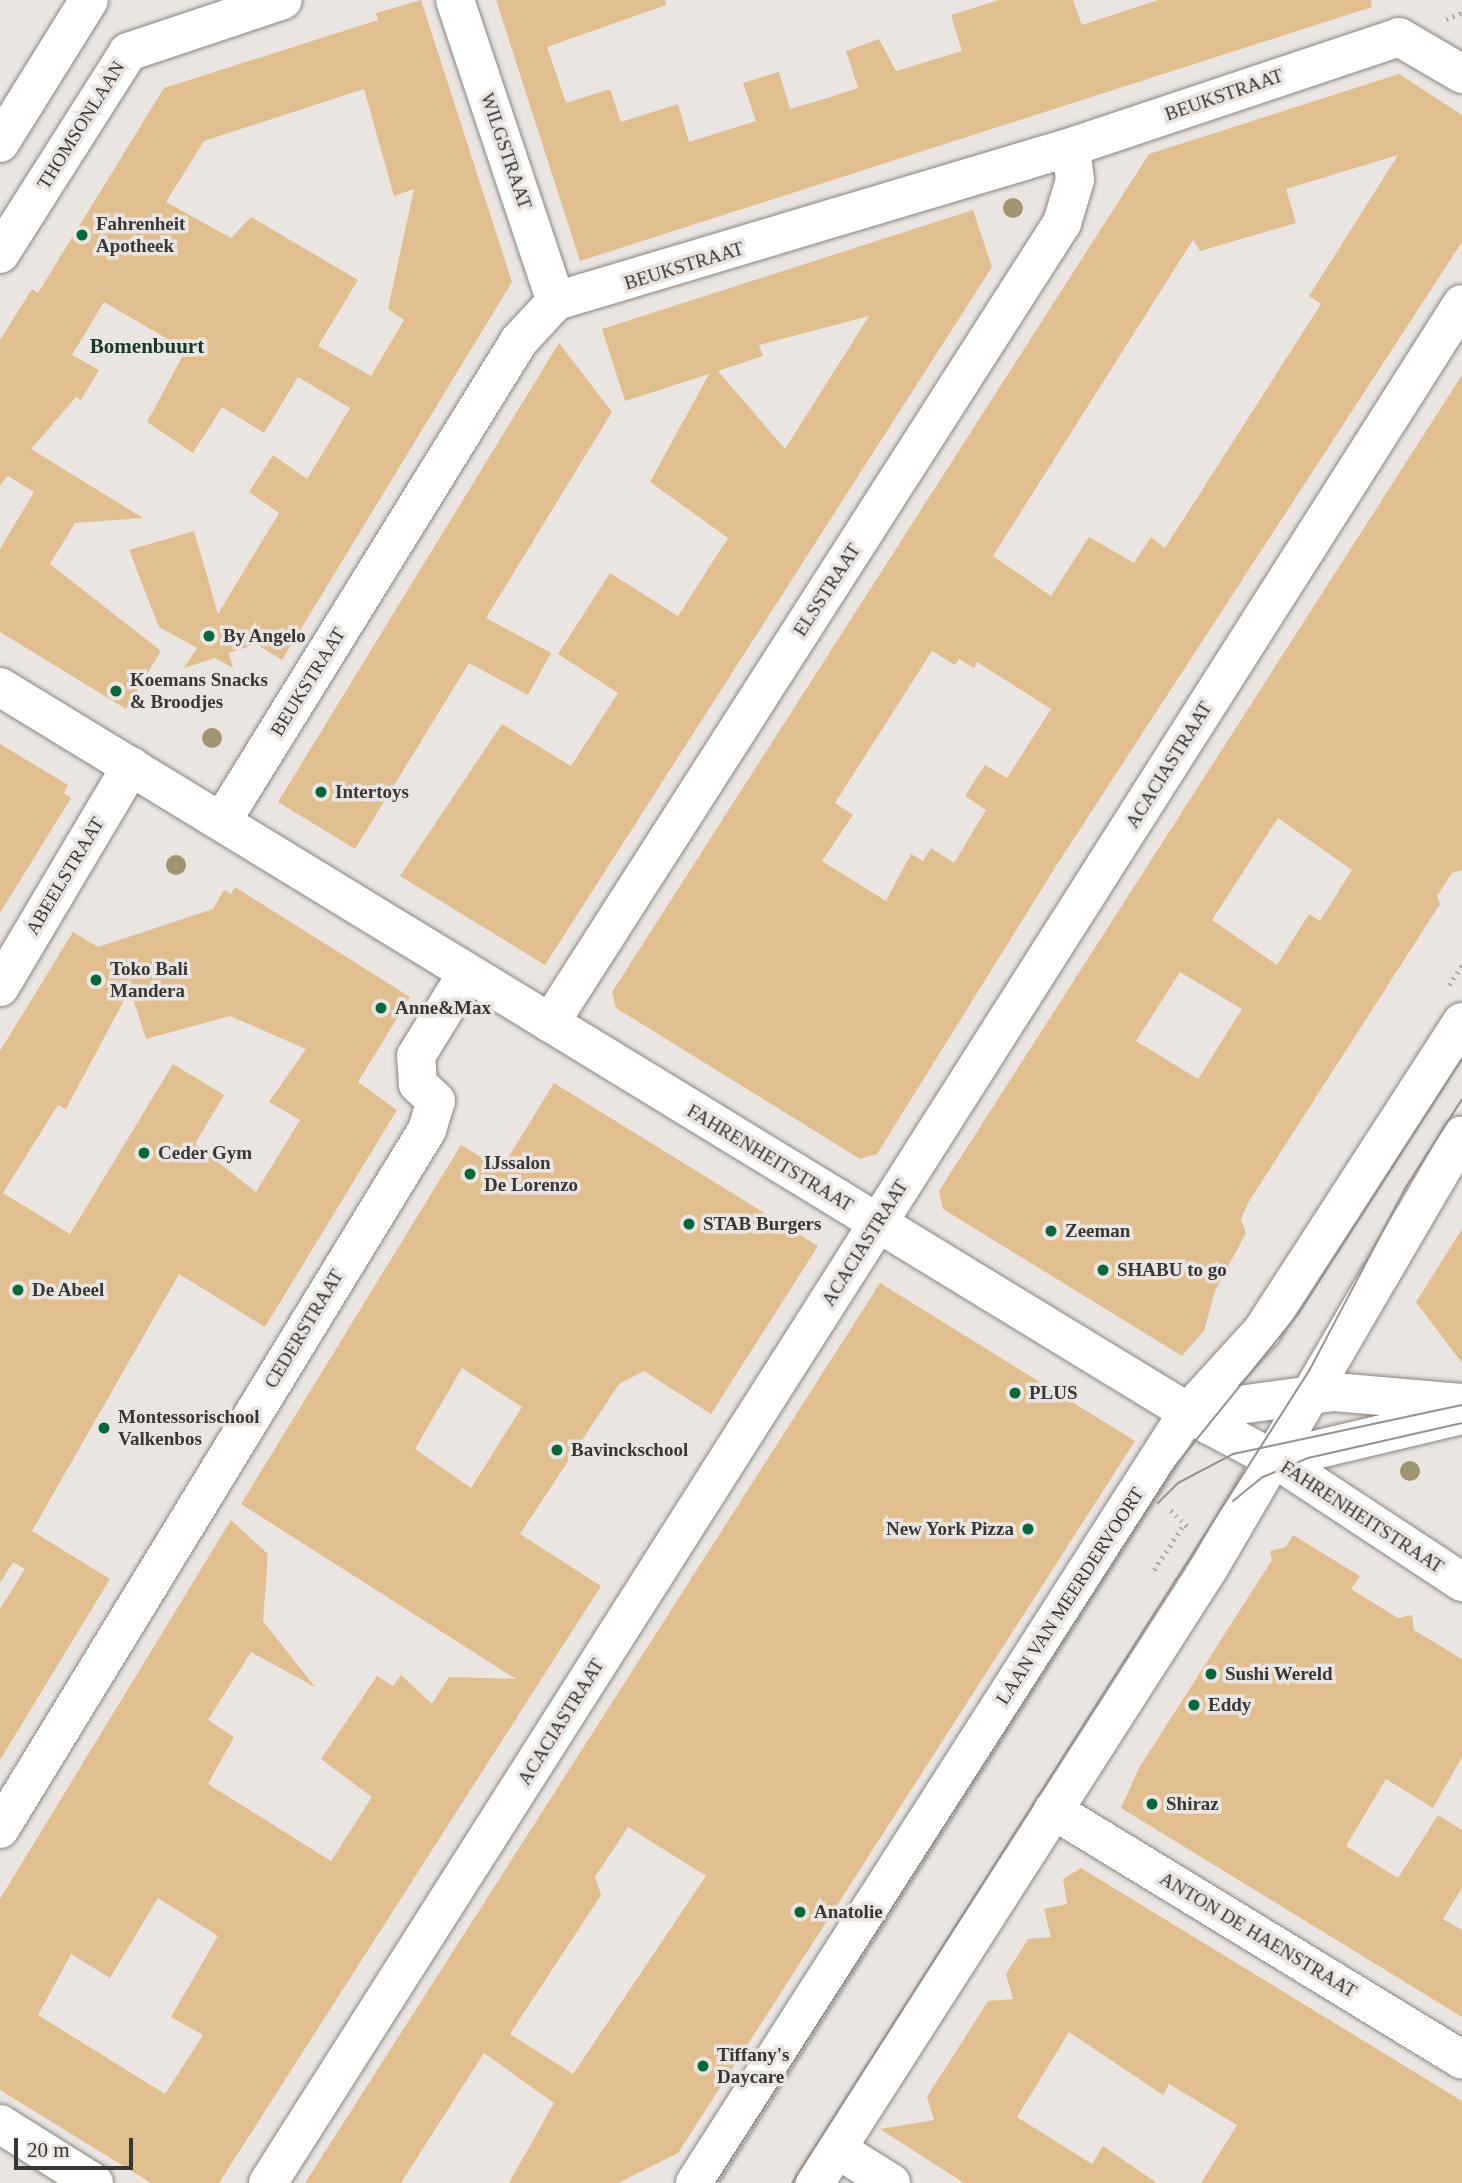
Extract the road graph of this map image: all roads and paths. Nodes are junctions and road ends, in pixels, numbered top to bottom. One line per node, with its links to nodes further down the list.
1 (89, 0): 5 (street)
2 (455, 0): 8 (street, WILGSTRAAT)
3 (273, 2): 7 (street, THOMSONLAAN)
4 (1462, 74): 6 (street, BEUKSTRAAT)
5 (0, 143)
6 (1071, 147): 8 (street, BEUKSTRAAT); 16 (street, ELSSTRAAT)
7 (0, 254)
8 (556, 301): 12 (street, BEUKSTRAAT)
9 (1462, 304): 18 (street, ACACIASTRAAT)
10 (0, 687): 11 (street)
11 (131, 766): 12 (street, FAHRENHEITSTRAAT); 14 (street, ABEELSTRAAT)
12 (222, 821): 13 (street, FAHRENHEITSTRAAT)
13 (467, 973): 16 (street, FAHRENHEITSTRAAT); 28 (street, CEDERSTRAAT)
14 (0, 987)
15 (1462, 1022): 21 (street, LAAN VAN MEERDERVOORT)
16 (550, 1023): 18 (street, FAHRENHEITSTRAAT)
17 (1462, 1135): 19 (street)
18 (877, 1224): 21 (street, FAHRENHEITSTRAAT); 33 (street, ACACIASTRAAT)
19 (1316, 1393): 20 (street); 21 (street); 23 (street)
20 (1462, 1402)
21 (1188, 1412): 23 (street, FAHRENHEITSTRAAT); 34 (street, LAAN VAN MEERDERVOORT)
22 (1462, 1415): 23 (street)
23 (1273, 1460): 26 (street, FAHRENHEITSTRAAT); 27 (street)
24 (1184, 1524): 25 (path)
25 (1154, 1570)
26 (1462, 1582)
27 (1053, 1810): 29 (street, ANTON DE HAENSTRAAT); 31 (street)
28 (0, 1829)
29 (1462, 2060)
30 (0, 2124): 32 (street)
31 (837, 2149): 35 (street); 36 (street)
32 (94, 2183)
33 (268, 2183)
34 (695, 2183)
35 (815, 2183)
36 (891, 2183)

